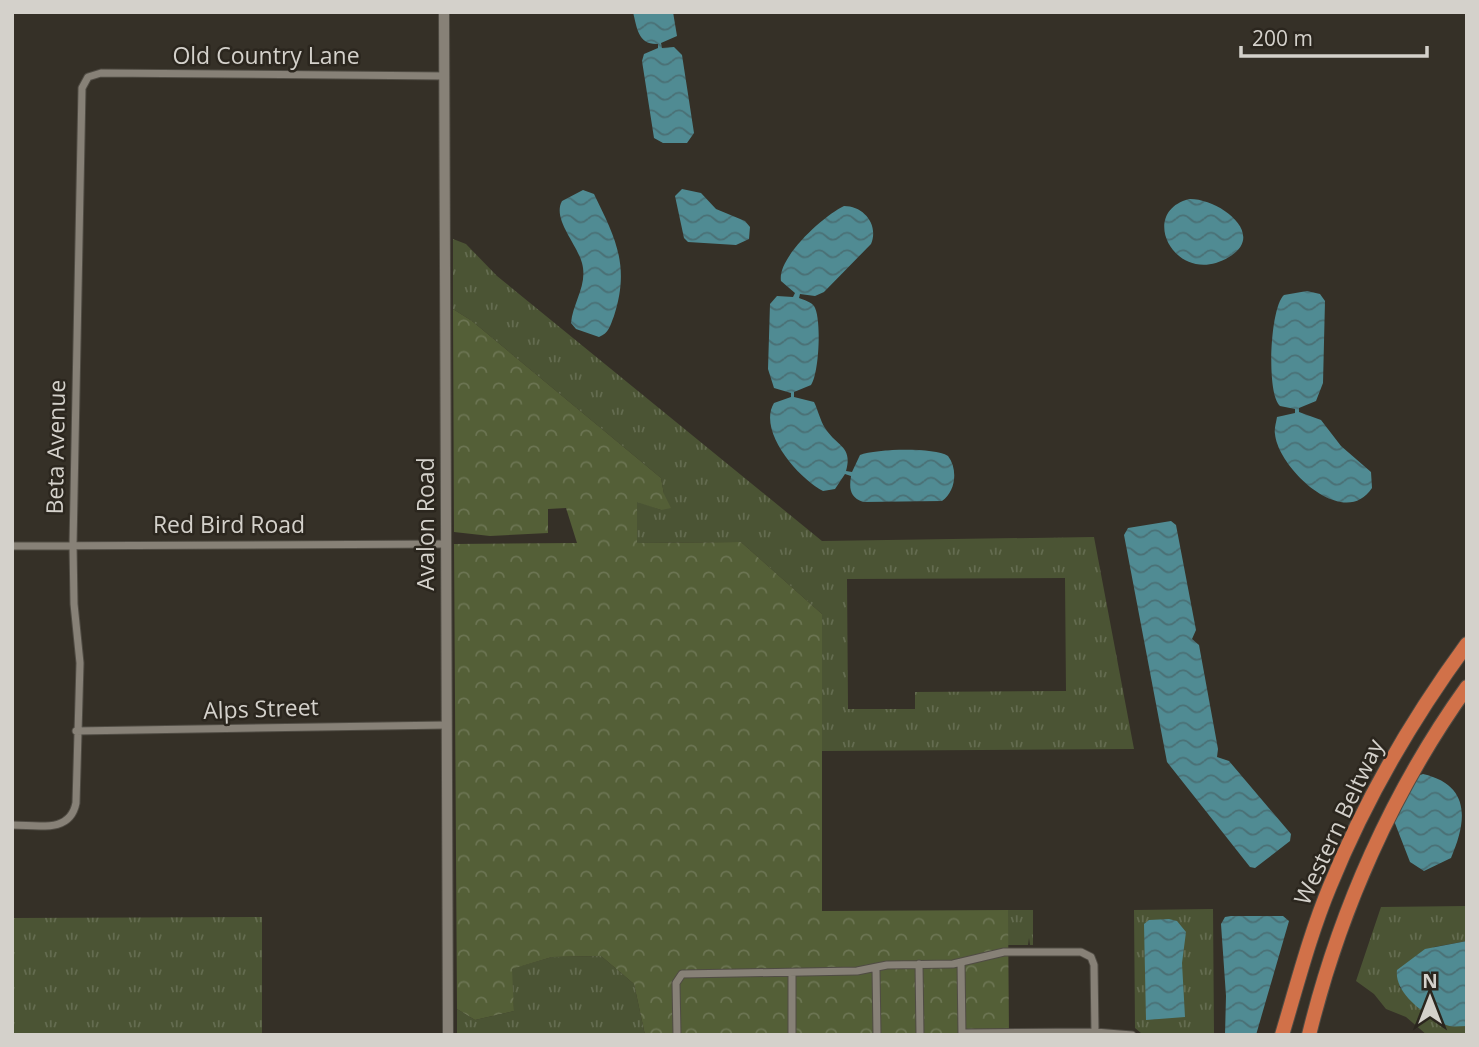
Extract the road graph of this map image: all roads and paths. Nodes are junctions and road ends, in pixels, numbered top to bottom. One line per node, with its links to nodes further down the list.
1 (444, 12): 2 (main road, Avalon Road)
2 (445, 76): 3 (street, Old Country Lane); 4 (main road, Avalon Road)
3 (88, 77): 5 (street, Beta Avenue)
4 (447, 544): 5 (street, Red Bird Road); 9 (main road, Avalon Road)
5 (73, 545): 6 (street, Red Bird Road); 10 (street, Beta Avenue)
6 (12, 546)
7 (1467, 644): 25 (highway, Western Beltway)
8 (1467, 687): 26 (highway, Western Beltway)
9 (447, 725): 10 (street, Alps Street); 19 (main road, Avalon Road)
10 (76, 730): 11 (street, Beta Avenue)
11 (12, 825)
12 (961, 962): 13 (street); 16 (street); 17 (street)
13 (919, 964): 14 (street); 23 (street)
14 (876, 969): 15 (street); 22 (street)
15 (792, 973): 20 (street); 21 (street)
16 (1095, 1032): 18 (street); 24 (street)
17 (962, 1034): 18 (street)
18 (1052, 1034)
19 (448, 1035)
20 (677, 1035)
21 (792, 1035)
22 (877, 1035)
23 (920, 1035)
24 (1132, 1035)
25 (1282, 1035)
26 (1309, 1035)

